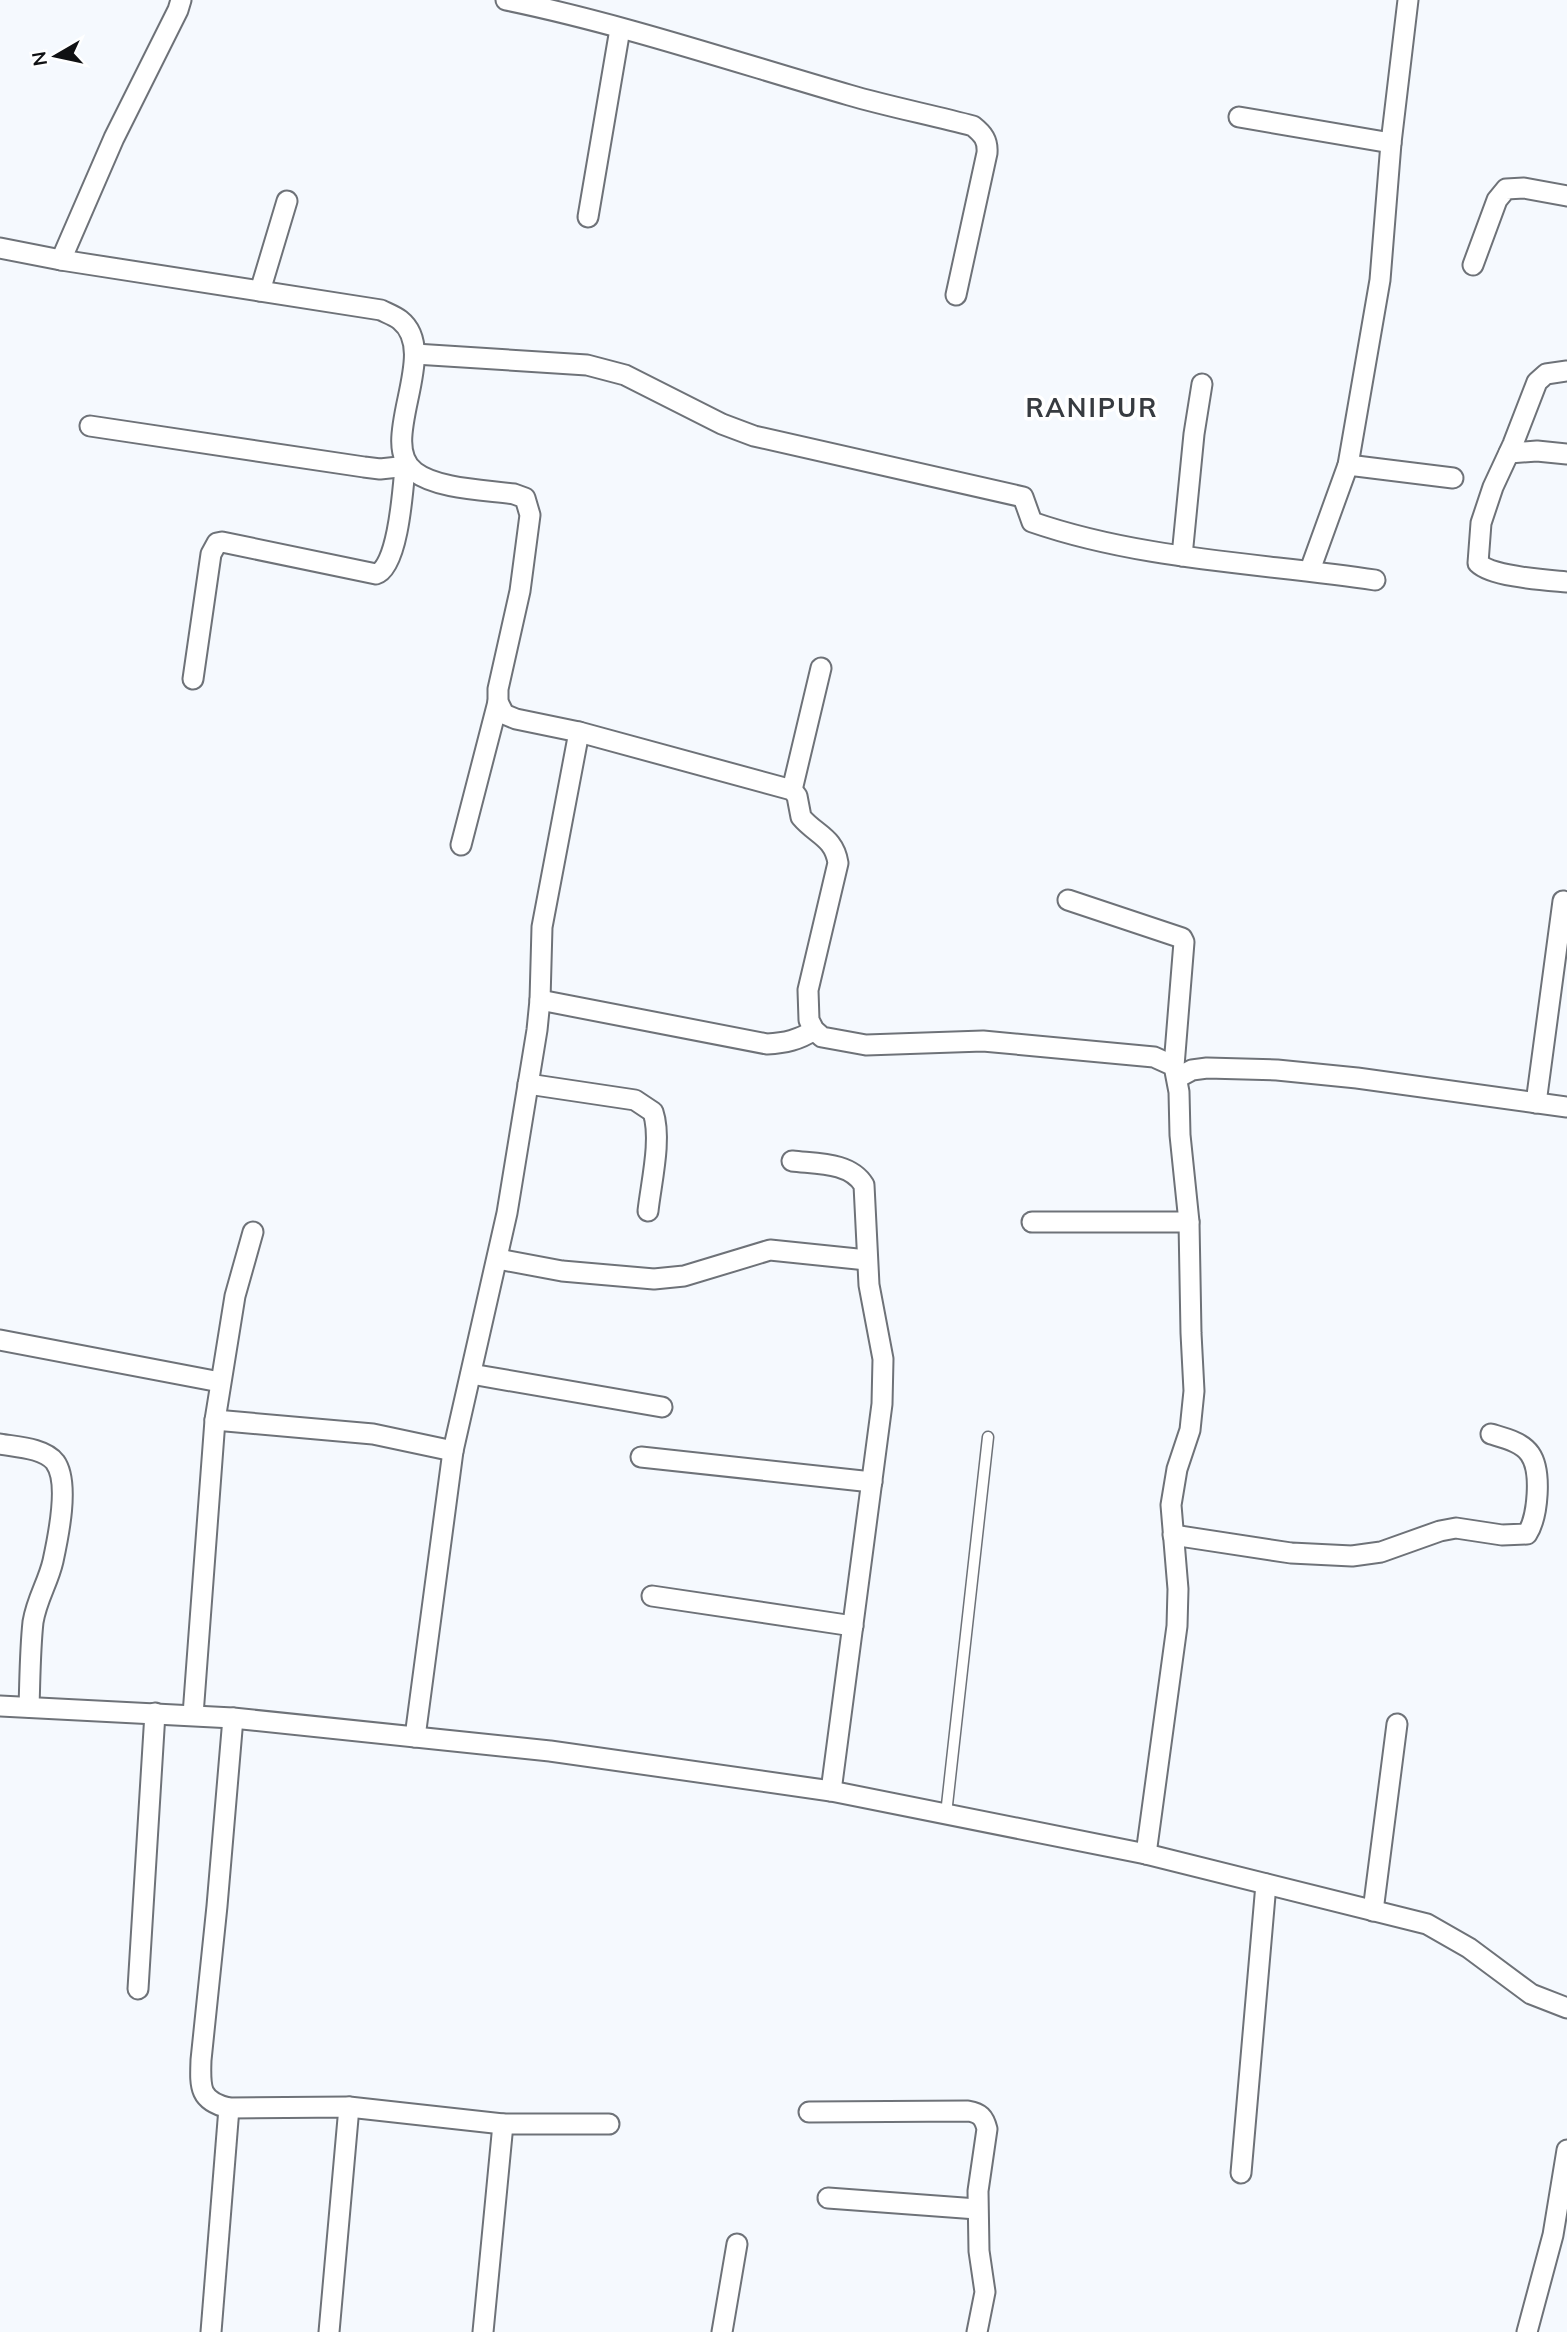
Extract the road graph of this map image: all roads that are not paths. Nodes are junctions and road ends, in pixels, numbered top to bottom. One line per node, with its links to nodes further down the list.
1 (181, 0): 11 (street)
2 (506, 0): 4 (street)
3 (1408, 0): 6 (street)
4 (620, 29): 9 (street); 14 (street)
5 (1239, 117): 6 (street)
6 (1391, 142): 21 (street)
7 (1567, 196): 12 (street)
8 (286, 201): 13 (street)
9 (588, 217)
10 (0, 248): 11 (street)
11 (61, 260): 13 (street)
12 (1473, 265)
13 (260, 291): 15 (street)
14 (956, 295)
15 (415, 354): 22 (street); 24 (street)
16 (1567, 371): 19 (street)
17 (1202, 384): 24 (street)
18 (90, 426): 22 (street)
19 (1508, 453): 20 (street); 27 (street)
20 (1567, 454)
21 (1348, 465): 23 (street); 25 (street)
22 (406, 467): 29 (street); 30 (street)
23 (1453, 478)
24 (1182, 556): 25 (street)
25 (1310, 570): 26 (street)
26 (1375, 580)
27 (1567, 582)
28 (821, 668): 32 (street)
29 (193, 679)
30 (498, 702): 31 (street); 33 (street)
31 (579, 732): 32 (street); 36 (street)
32 (792, 790): 37 (street)
33 (461, 845)
34 (1068, 900): 38 (street)
35 (1563, 901): 40 (street)
36 (540, 1000): 37 (street); 39 (street)
37 (814, 1030): 38 (street)
38 (1175, 1072): 40 (street); 45 (street)
39 (528, 1084): 43 (street); 47 (street)
40 (1536, 1103): 41 (street)
41 (1567, 1107)
42 (792, 1161): 48 (street)
43 (648, 1212)
44 (1032, 1222): 45 (street)
45 (1189, 1222): 60 (street)
46 (253, 1232): 51 (street)
47 (498, 1259): 48 (street); 50 (street)
48 (867, 1260): 59 (street)
49 (0, 1340): 51 (street)
50 (471, 1374): 52 (street); 57 (street)
51 (220, 1382): 53 (street)
52 (662, 1407)
53 (215, 1420): 57 (street); 66 (street)
54 (1491, 1434): 60 (street)
55 (988, 1437): 71 (lane)
56 (0, 1444): 64 (street)
57 (453, 1451): 69 (street)
58 (641, 1457): 59 (street)
59 (872, 1482): 62 (street)
60 (1173, 1535): 72 (street)
61 (652, 1596): 62 (street)
62 (853, 1626): 70 (street)
63 (0, 1706): 64 (street)
64 (29, 1707): 65 (street)
65 (155, 1713): 66 (street); 75 (street)
66 (193, 1715): 67 (street)
67 (233, 1717): 69 (street); 78 (street)
68 (1397, 1724): 74 (street)
69 (415, 1737): 70 (street)
70 (831, 1791): 71 (street)
71 (946, 1814): 72 (street)
72 (1146, 1854): 73 (street)
73 (1266, 1884): 74 (street); 83 (street)
74 (1373, 1911): 76 (street)
75 (138, 1989)
76 (1567, 2008)
77 (349, 2106): 78 (street); 80 (street); 88 (street)
78 (229, 2108): 87 (street)
79 (809, 2112): 85 (street)
80 (503, 2124): 81 (street); 89 (street)
81 (608, 2124)
82 (1567, 2150): 92 (street)
83 (1241, 2173)
84 (828, 2198): 85 (street)
85 (977, 2209): 91 (street)
86 (737, 2244): 90 (street)
87 (211, 2332)
88 (329, 2332)
89 (483, 2332)
90 (722, 2332)
91 (977, 2332)
92 (1527, 2332)

